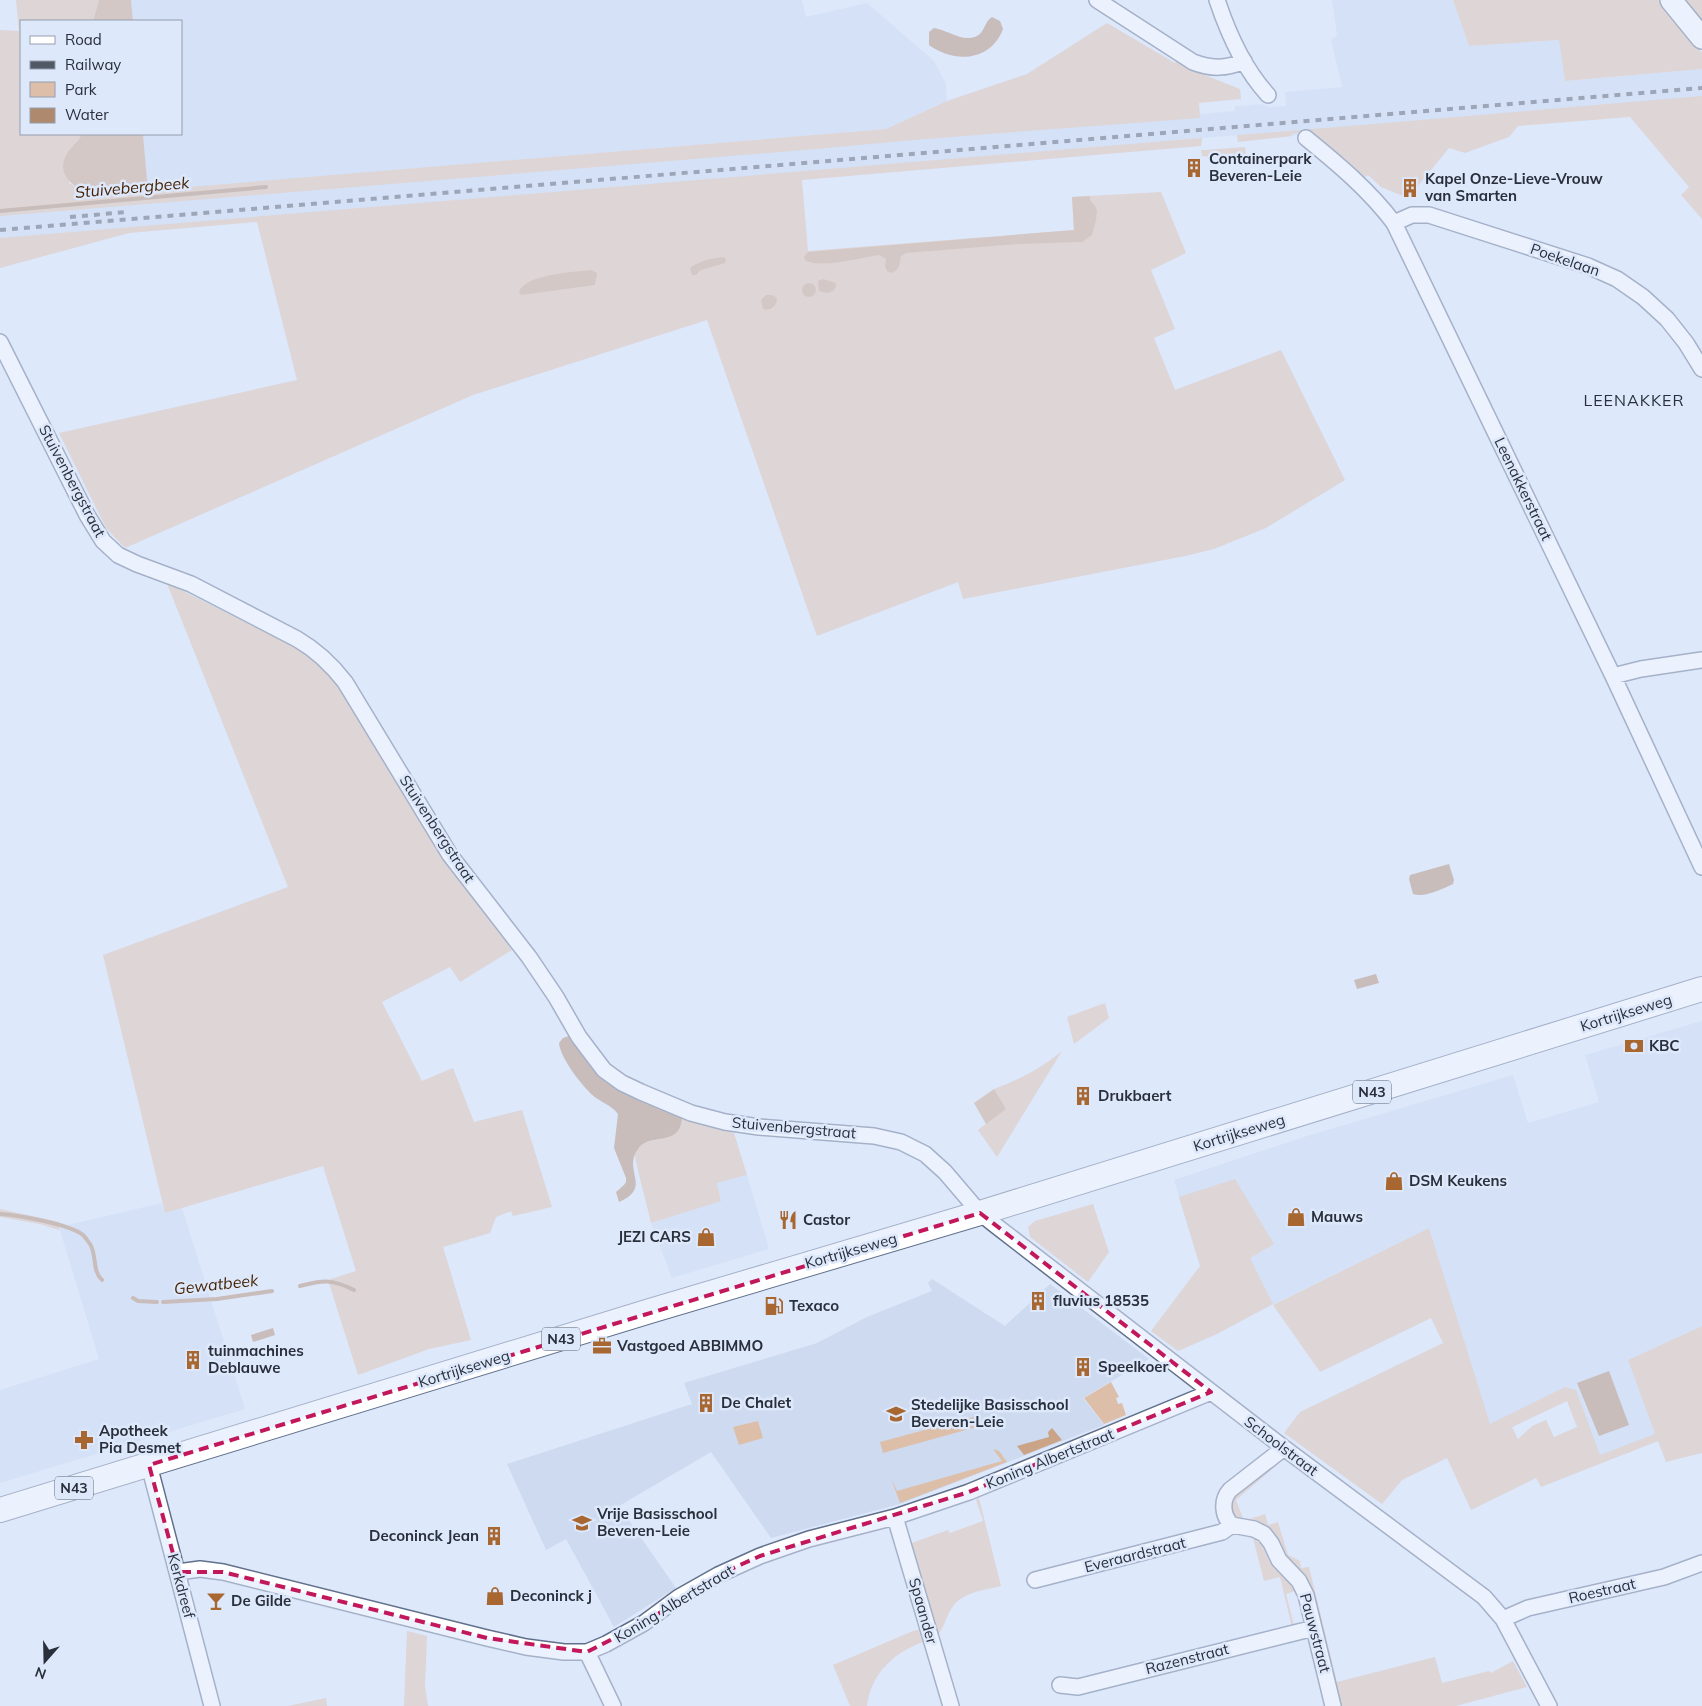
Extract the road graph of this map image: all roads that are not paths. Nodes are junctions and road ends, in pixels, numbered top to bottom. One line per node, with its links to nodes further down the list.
1 (1097, 0): 5 (street)
2 (1218, 0): 5 (street)
3 (1671, 0): 4 (street)
4 (1702, 38)
5 (1244, 61): 6 (street)
6 (1268, 94)
7 (1306, 138): 8 (street, Leenakkerstraat)
8 (1394, 223): 10 (street, Poekelaan); 12 (street, Leenakkerstraat)
9 (0, 342): 15 (street, Stuivenbergstraat)
10 (1702, 369)
11 (1702, 660): 12 (street)
12 (1613, 676): 13 (street, Leenakkerstraat)
13 (1702, 867)
14 (1702, 989): 15 (main road, Kortrijkseweg / N43)
15 (980, 1213): 16 (street, Schoolstraat); 18 (main road, Kortrijkseweg / N43)
16 (1211, 1392): 17 (street, Schoolstraat); 20 (street, Koning Albertstraat)
17 (1284, 1448): 21 (street); 25 (street, Schoolstraat)
18 (148, 1466): 19 (main road, Kortrijkseweg / N43); 23 (street, Kerkdreef)
19 (0, 1510)
20 (895, 1517): 27 (street, Koning Albertstraat); 31 (street, Spaander)
21 (1232, 1525): 24 (street, Everaardstraat); 26 (street, Pauwstraat)
22 (1702, 1563): 25 (street, Roestraat)
23 (178, 1572): 27 (street, Koning Albertstraat); 29 (street, Kerkdreef)
24 (1035, 1580)
25 (1503, 1620): 33 (street, Schoolstraat)
26 (1314, 1628): 28 (street, Razenstraat); 32 (street, Pauwstraat)
27 (587, 1652): 30 (street)
28 (1060, 1685)
29 (212, 1706)
30 (613, 1706)
31 (951, 1706)
32 (1334, 1706)
33 (1549, 1706)

